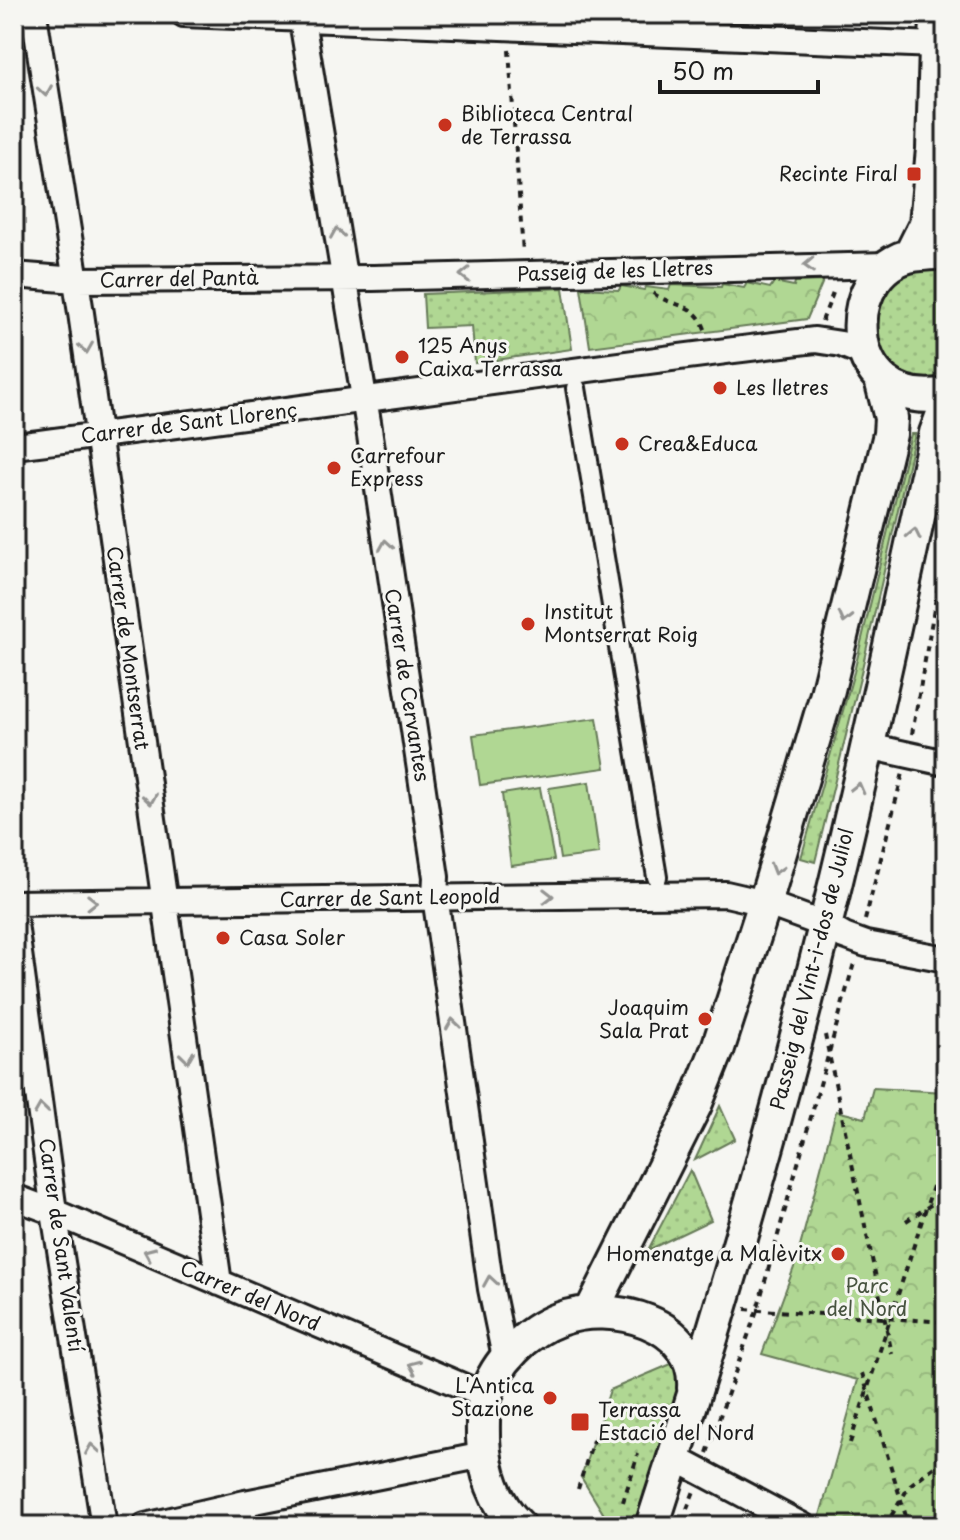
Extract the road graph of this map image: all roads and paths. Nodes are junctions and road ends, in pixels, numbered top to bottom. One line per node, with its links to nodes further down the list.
1 (34, 14): 13 (street, Carrer de Montserrat, one-way to 13)
2 (184, 14): 4 (street)
3 (945, 14): 7 (street)
4 (302, 17): 5 (street); 12 (street, Carrer de Cervantes, one-way to 4)
5 (936, 30): 9 (street)
6 (508, 40): 10 (path)
7 (946, 246)
8 (946, 254): 9 (street)
9 (899, 260): 12 (street, Passeig de les Lletres, one-way to 12); 16 (street)
10 (523, 262)
11 (14, 275): 13 (street, Carrer del Pantà)
12 (343, 278): 13 (street, Carrer del Pantà); 20 (street, Carrer de Cervantes)
13 (76, 280): 22 (street, Carrer de Montserrat, one-way to 22)
14 (649, 288): 15 (path)
15 (706, 332)
16 (863, 353): 17 (street); 20 (street)
17 (881, 379): 19 (street); 32 (street, one-way to 32)
18 (576, 388): 28 (street)
19 (946, 394)
20 (364, 400): 22 (street, Carrer de Sant Llorenç); 29 (street, Carrer de Cervantes, one-way to 20)
21 (946, 406): 25 (street, Passeig del Vint-i-dos de Juliol, one-way to 21)
22 (97, 435): 23 (street, Carrer de Sant Llorenç); 30 (street, Carrer de Montserrat, one-way to 30)
23 (14, 446)
24 (946, 541): 26 (path)
25 (868, 746): 26 (street); 34 (street, Passeig del Vint-i-dos de Juliol, one-way to 25)
26 (907, 755): 27 (street); 35 (path)
27 (946, 763)
28 (657, 877)
29 (435, 896): 30 (street, Carrer de Sant Leopold); 32 (street, Carrer de Sant Leopold, one-way to 32); 55 (street, Carrer de Cervantes, one-way to 29)
30 (165, 900): 31 (street, Carrer de Sant Leopold, one-way to 30); 47 (street, Carrer de Montserrat, one-way to 47)
31 (14, 903)
32 (765, 903): 34 (street, Carrer de Sant Leopold); 50 (street)
33 (14, 916): 45 (street, Carrer de Sant Valentí, one-way to 33)
34 (825, 925): 35 (street, Carrer de Sant Leopold); 59 (street, Passeig del Vint-i-dos de Juliol)
35 (859, 942): 36 (street, Carrer de Sant Leopold); 39 (path)
36 (946, 959)
37 (825, 1033): 39 (path)
38 (946, 1052): 40 (path)
39 (830, 1056): 49 (path); 51 (path)
40 (946, 1065)
41 (946, 1146): 44 (path)
42 (946, 1195): 44 (path)
43 (14, 1197): 45 (street, Carrer del Nord)
44 (925, 1208): 46 (path); 51 (path)
45 (54, 1212): 47 (street, Carrer del Nord, one-way to 45); 72 (street, Carrer de Sant Valentí, one-way to 45)
46 (906, 1221)
47 (219, 1283): 58 (street, Carrer del Nord, one-way to 47)
48 (744, 1309): 49 (path)
49 (757, 1310): 51 (path); 65 (path)
50 (591, 1312): 55 (street); 59 (street)
51 (888, 1318): 52 (path); 53 (path)
52 (946, 1322)
53 (887, 1326): 54 (path); 57 (path)
54 (892, 1354)
55 (505, 1357): 58 (street)
56 (862, 1373): 57 (path)
57 (867, 1388): 61 (path); 67 (path)
58 (486, 1396): 63 (street)
59 (693, 1399): 65 (street, Passeig del Vint-i-dos de Juliol)
60 (593, 1440): 66 (path)
61 (850, 1443)
62 (638, 1454): 68 (path)
63 (484, 1455): 69 (street); 71 (street)
64 (946, 1458): 67 (path)
65 (688, 1464): 70 (path); 74 (street, Passeig del Vint-i-dos de Juliol); 75 (street)
66 (578, 1489)
67 (901, 1496): 76 (path); 77 (path)
68 (623, 1502)
69 (247, 1514): 73 (street)
70 (685, 1515)
71 (515, 1524)
72 (104, 1526)
73 (145, 1526)
74 (652, 1526)
75 (803, 1526)
76 (885, 1526)
77 (909, 1526)

